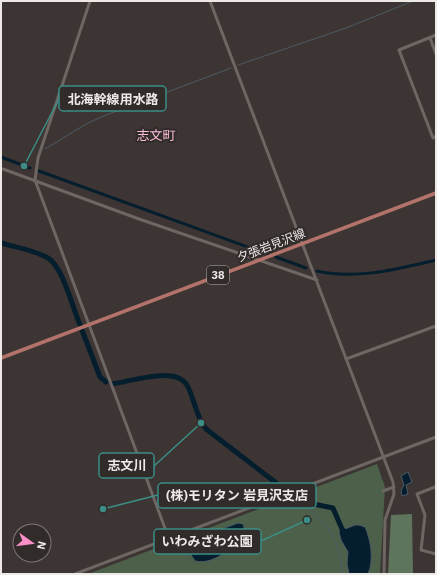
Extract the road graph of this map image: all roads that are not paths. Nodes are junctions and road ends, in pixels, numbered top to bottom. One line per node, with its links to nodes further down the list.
1 (90, 1): 8 (street)
2 (210, 1): 10 (street)
3 (436, 36): 4 (street)
4 (430, 38): 5 (street); 6 (street)
5 (436, 54)
6 (436, 136)
7 (3, 169): 8 (street)
8 (35, 180): 11 (street); 13 (street)
9 (436, 193): 10 (main road, 夕張岩見沢線 / 38)
10 (303, 243): 11 (main road, 夕張岩見沢線 / 38); 12 (street)
11 (257, 261): 12 (street); 13 (main road, 夕張岩見沢線 / 38)
12 (316, 280): 16 (street)
13 (88, 325): 15 (main road, 夕張岩見沢線 / 38); 22 (street)
14 (436, 326): 16 (street)
15 (1, 358)
16 (346, 359): 18 (street)
17 (436, 437): 18 (street)
18 (383, 457): 19 (street); 22 (street)
19 (394, 487): 21 (street); 25 (street)
20 (436, 488): 23 (street)
21 (383, 492)
22 (169, 539): 24 (street)
23 (436, 554)
24 (75, 574)
25 (384, 574)

